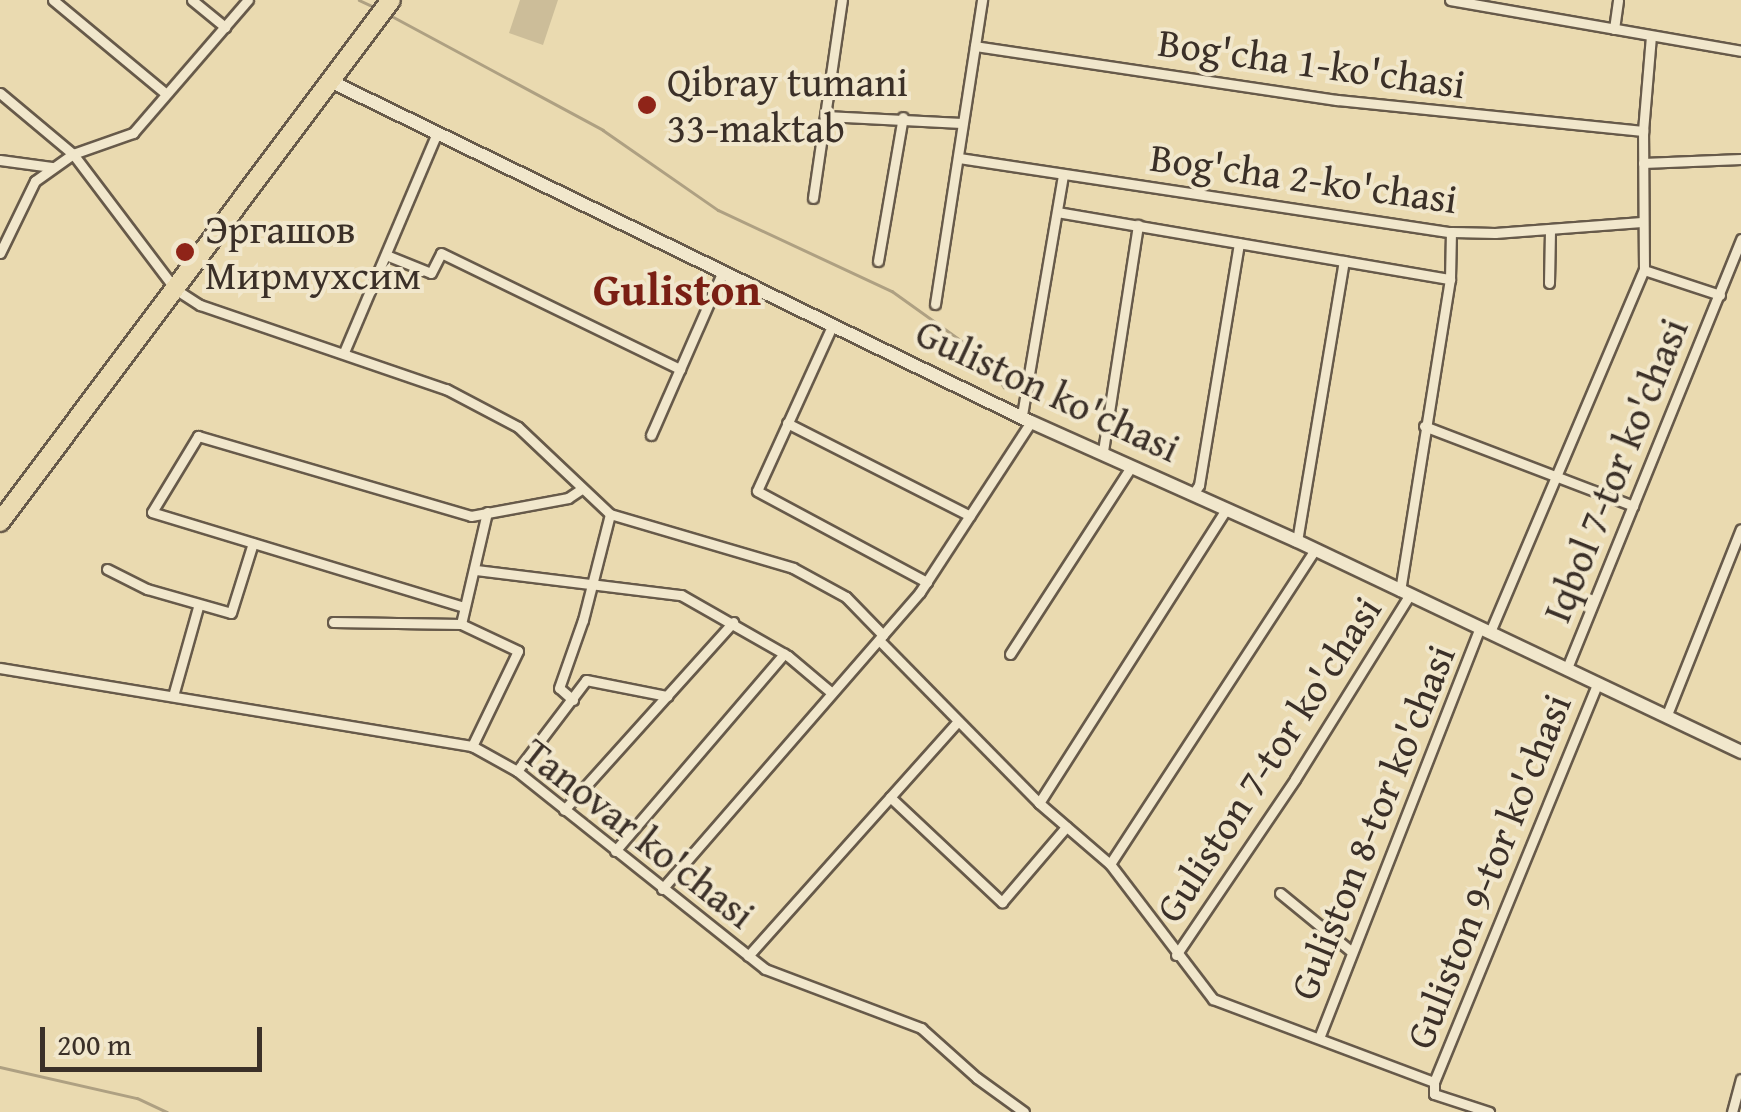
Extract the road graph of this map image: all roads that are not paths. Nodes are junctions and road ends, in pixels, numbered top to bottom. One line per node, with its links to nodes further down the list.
1 (54, 0): 16 (street)
2 (192, 0): 9 (street)
3 (248, 0): 9 (street)
4 (390, 0): 14 (highway)
5 (842, 0): 17 (street)
6 (982, 0): 12 (street)
7 (1450, 0): 10 (street)
8 (1618, 0): 10 (street)
9 (225, 26): 16 (street)
10 (1614, 29): 11 (street)
11 (1651, 36): 13 (street); 20 (street)
12 (975, 46): 19 (street); 20 (street, Bog'cha 1-ko'chasi)
13 (1741, 51)
14 (330, 81): 21 (main road, Guliston ko'chasi); 45 (highway)
15 (0, 92): 22 (street)
16 (165, 93): 22 (street)
17 (825, 116): 18 (street); 29 (street)
18 (903, 117): 19 (street); 39 (street)
19 (962, 124): 23 (street)
20 (1643, 131): 26 (street)
21 (437, 134): 38 (street); 42 (main road, Guliston ko'chasi)
22 (73, 154): 27 (street); 45 (street)
23 (959, 158): 28 (street, Bog'cha 2-ko'chasi); 47 (street)
24 (1741, 159): 26 (street)
25 (0, 160): 27 (street)
26 (1643, 163): 31 (street)
27 (52, 168): 37 (street)
28 (1063, 174): 30 (street); 34 (street, Bog'cha 2-ko'chasi)
29 (813, 198)
30 (1056, 212): 32 (street); 51 (street)
31 (1642, 222): 33 (street, Bog'cha 2-ko'chasi); 41 (street)
32 (1138, 226): 36 (street); 55 (street)
33 (1550, 229): 34 (street, Bog'cha 2-ko'chasi); 44 (street)
34 (1451, 232): 43 (street)
35 (1741, 239): 46 (street, Iqbol 7-tor ko'chasi)
36 (1240, 243): 40 (street); 59 (street)
37 (0, 253)
38 (386, 256): 49 (street); 50 (street)
39 (878, 261)
40 (1344, 261): 43 (street); 67 (street)
41 (1644, 270): 46 (street); 57 (street, Guliston 8-tor ko'chasi)
42 (724, 271): 48 (main road, Guliston ko'chasi); 50 (street)
43 (1450, 278): 53 (street)
44 (1549, 283)
45 (175, 289): 49 (street); 65 (highway)
46 (1720, 295): 60 (street, Iqbol 7-tor ko'chasi)
47 (935, 304)
48 (833, 324): 51 (main road, Guliston ko'chasi); 52 (street)
49 (344, 352): 58 (street)
50 (680, 369): 54 (street)
51 (1026, 418): 55 (main road, Guliston ko'chasi); 64 (street)
52 (787, 423): 64 (street); 72 (street)
53 (1424, 426): 57 (street); 74 (street)
54 (652, 435)
55 (1103, 452): 56 (main road, Guliston ko'chasi)
56 (1131, 467): 59 (main road, Guliston ko'chasi); 83 (street)
57 (1554, 477): 60 (street); 80 (street, Guliston 8-tor ko'chasi)
58 (580, 490): 62 (street); 63 (street)
59 (1193, 494): 61 (main road, Guliston ko'chasi)
60 (1633, 506): 85 (street, Iqbol 7-tor ko'chasi)
61 (1226, 509): 67 (main road, Guliston ko'chasi); 97 (street)
62 (487, 512): 68 (street); 71 (street)
63 (610, 514): 73 (street); 81 (street)
64 (970, 516): 72 (street)
65 (0, 522)
66 (1741, 529): 91 (street)
67 (1297, 541): 69 (main road, Guliston ko'chasi)
68 (254, 543): 75 (street); 76 (street)
69 (1315, 550): 74 (main road, Guliston ko'chasi); 101 (street)
70 (107, 570): 75 (street)
71 (476, 570): 73 (street); 76 (street)
72 (927, 582): 81 (street)
73 (592, 583): 78 (street); 90 (street)
74 (1405, 593): 80 (main road, Guliston ko'chasi); 105 (street, Guliston 7-tor ko'chasi)
75 (198, 607): 88 (street)
76 (464, 607): 79 (street)
77 (333, 622): 79 (street)
78 (734, 622): 82 (street); 89 (street)
79 (461, 624): 93 (street)
80 (1485, 630): 85 (main road, Guliston ko'chasi); 104 (street, Guliston 8-tor ko'chasi)
81 (881, 638): 87 (street); 92 (street)
82 (784, 654): 87 (street); 100 (street)
83 (1010, 654)
84 (0, 668): 88 (street, Tanovar ko'chasi)
85 (1566, 668): 86 (main road, Guliston ko'chasi)
86 (1598, 682): 91 (main road, Guliston ko'chasi); 109 (street, Guliston 9-tor ko'chasi)
87 (832, 693): 102 (street)
88 (174, 696): 93 (street, Tanovar ko'chasi)
89 (668, 696): 90 (street); 98 (street)
90 (573, 700): 95 (street)
91 (1666, 717): 94 (main road, Guliston ko'chasi)
92 (957, 722): 96 (street); 97 (street)
93 (472, 746): 95 (street, Tanovar ko'chasi)
94 (1741, 752)
95 (517, 770): 98 (street, Tanovar ko'chasi)
96 (890, 796): 99 (street); 106 (street)
97 (1039, 803): 99 (street)
98 (564, 810): 100 (street, Tanovar ko'chasi)
99 (1066, 827): 101 (street)
100 (615, 850): 102 (street, Tanovar ko'chasi)
101 (1110, 864): 105 (street)
102 (662, 889): 106 (street, Tanovar ko'chasi)
103 (1280, 893): 104 (street)
104 (1352, 952): 107 (street, Guliston 8-tor ko'chasi)
105 (1176, 955): 107 (street)
106 (748, 956): 111 (street, Tanovar ko'chasi)
107 (1318, 1038): 109 (street)
108 (1741, 1080): 113 (street)
109 (1434, 1082): 110 (street)
110 (1466, 1109): 112 (street)
111 (1024, 1112)
112 (1489, 1112)
113 (1732, 1112)

